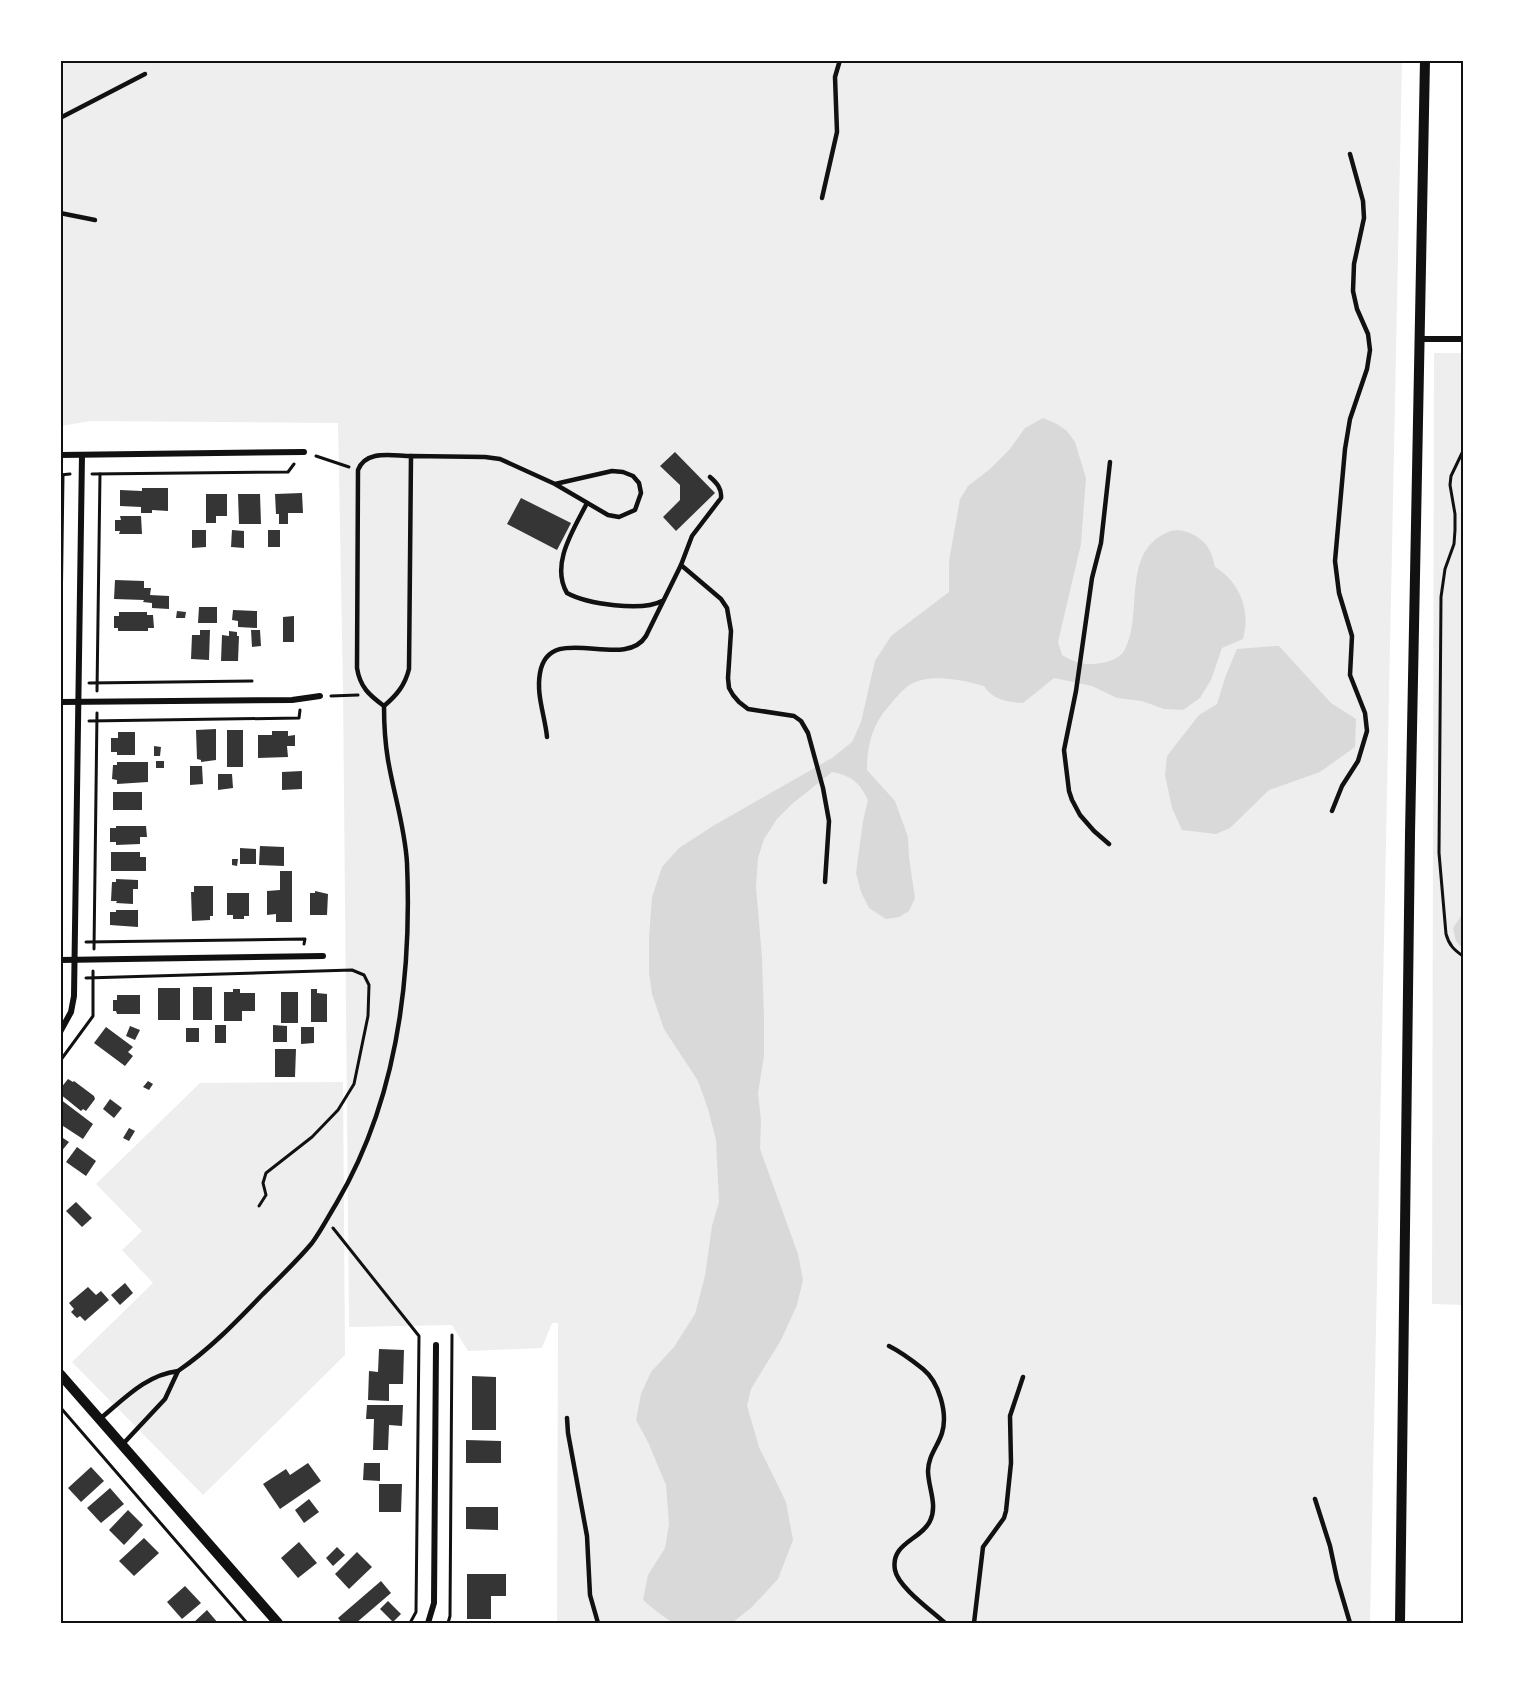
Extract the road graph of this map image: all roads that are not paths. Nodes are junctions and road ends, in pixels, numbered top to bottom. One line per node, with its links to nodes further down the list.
1 (840, 60): 6 (lane)
2 (1425, 60): 9 (street)
3 (145, 74): 4 (lane)
4 (60, 118)
5 (1350, 154): 26 (lane)
6 (822, 198)
7 (60, 213): 8 (lane)
8 (95, 220)
9 (1419, 339): 10 (street); 48 (street)
10 (1463, 339)
11 (304, 452): 13 (street)
12 (60, 455): 13 (street)
13 (82, 455): 23 (street)
14 (411, 456): 17 (lane); 24 (lane); 24 (lane)
15 (1110, 462): 27 (lane)
16 (710, 477): 19 (lane)
17 (555, 484): 18 (lane); 18 (lane)
18 (587, 502): 20 (lane)
19 (681, 565): 20 (lane); 28 (lane)
20 (662, 601): 25 (lane)
21 (320, 696): 23 (street)
22 (60, 700): 23 (street)
23 (78, 702): 31 (street)
24 (384, 706): 35 (lane)
25 (547, 737)
26 (1332, 811)
27 (1109, 844)
28 (825, 882)
29 (323, 956): 31 (street)
30 (60, 960): 31 (street)
31 (75, 960): 32 (street)
32 (60, 1032)
33 (436, 1345): 43 (street)
34 (889, 1346): 45 (lane)
35 (178, 1371): 39 (lane); 40 (lane)
36 (60, 1374): 39 (street)
37 (1023, 1377): 46 (lane)
38 (567, 1418): 44 (lane)
39 (100, 1419): 40 (street)
40 (122, 1445): 42 (street)
41 (1315, 1499): 47 (lane)
42 (278, 1623)
43 (428, 1623)
44 (598, 1623)
45 (945, 1623)
46 (974, 1623)
47 (1350, 1623)
48 (1400, 1623)

